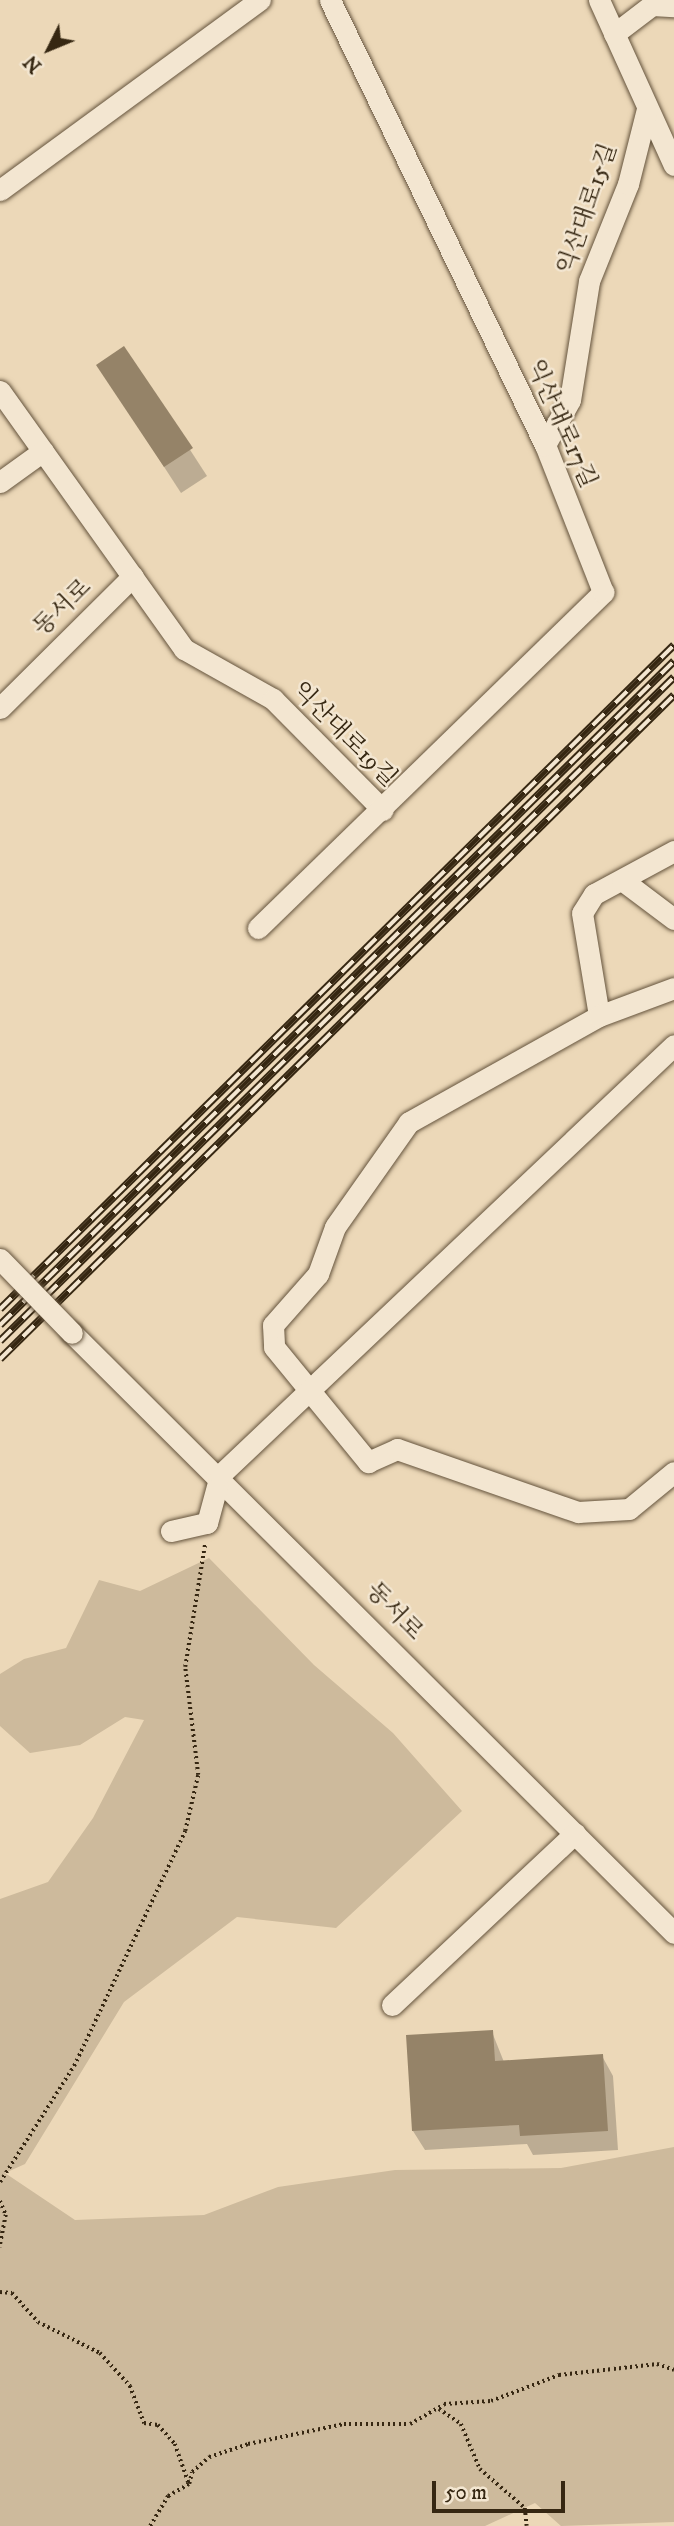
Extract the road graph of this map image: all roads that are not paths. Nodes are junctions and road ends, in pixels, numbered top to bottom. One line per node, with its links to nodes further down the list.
1 (260, 0): 9 (street)
2 (330, 0): 11 (street, 익산대로17길)
3 (599, 0): 5 (street)
4 (674, 6): 5 (street)
5 (614, 34): 6 (street)
6 (647, 109): 7 (street); 8 (street); 11 (street, 익산대로15길)
7 (674, 131)
8 (674, 165)
9 (0, 190)
10 (0, 391): 12 (street, 익산대로19길)
11 (545, 445): 16 (street, 익산대로17길)
12 (43, 451): 13 (street); 14 (street, 익산대로19길)
13 (0, 482)
14 (133, 576): 15 (street, 동서로); 16 (street, 익산대로19길)
15 (0, 708)
16 (383, 810): 20 (street, 익산대로19길)
17 (674, 851): 18 (street)
18 (622, 880): 19 (street); 22 (street)
19 (674, 919)
20 (258, 928)
21 (674, 988): 22 (street)
22 (600, 1016): 25 (street)
23 (674, 1045): 25 (street)
24 (0, 1259): 27 (street, 동서로, bridge)
25 (309, 1391): 26 (street); 27 (street)
26 (674, 1472)
27 (220, 1475): 28 (street); 29 (street, 동서로)
28 (171, 1531)
29 (575, 1833): 30 (street, 동서로); 31 (street)
30 (674, 1933)
31 (392, 2005)

